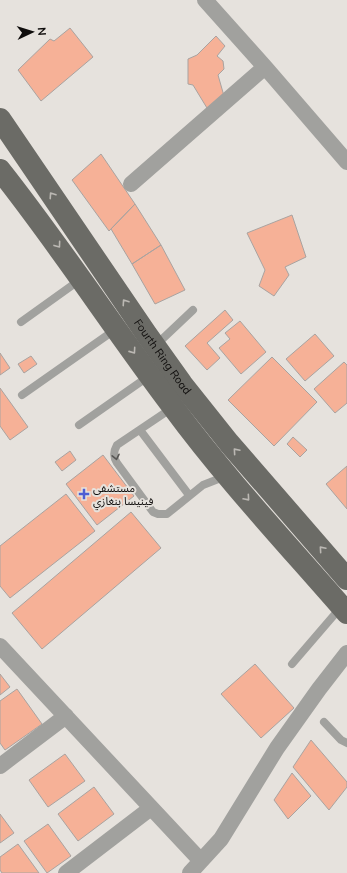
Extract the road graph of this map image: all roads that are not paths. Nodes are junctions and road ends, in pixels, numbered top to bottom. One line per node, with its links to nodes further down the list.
1 (205, 0): 2 (street)
2 (265, 67): 4 (street); 6 (street)
3 (0, 119): 11 (main road, Fourth Ring Road, one-way to 3)
4 (347, 162)
5 (0, 170): 7 (main road, Fourth Ring Road, one-way to 7)
6 (132, 184)
7 (81, 278): 9 (lane); 10 (main road, Fourth Ring Road)
8 (193, 310): 11 (lane)
9 (21, 322)
10 (117, 329): 12 (main road, Fourth Ring Road, one-way to 12); 13 (lane)
11 (155, 346): 19 (main road, Fourth Ring Road, one-way to 11)
12 (150, 376): 14 (main road, Fourth Ring Road); 15 (lane)
13 (22, 395)
14 (173, 407): 16 (lane); 17 (main road, Fourth Ring Road)
15 (79, 425)
16 (140, 430): 18 (lane); 18 (lane, one-way to 18)
17 (228, 475): 18 (lane); 20 (main road, Fourth Ring Road, one-way to 20)
18 (189, 495)
19 (347, 579)
20 (344, 610): 23 (lane)
21 (0, 646): 24 (street)
22 (347, 653): 29 (street)
23 (292, 664)
24 (66, 716): 27 (street); 28 (street)
25 (324, 722): 26 (lane)
26 (347, 743)
27 (0, 766)
28 (151, 808): 29 (street); 30 (street)
29 (201, 861): 31 (street)
30 (66, 873)
31 (190, 873)

